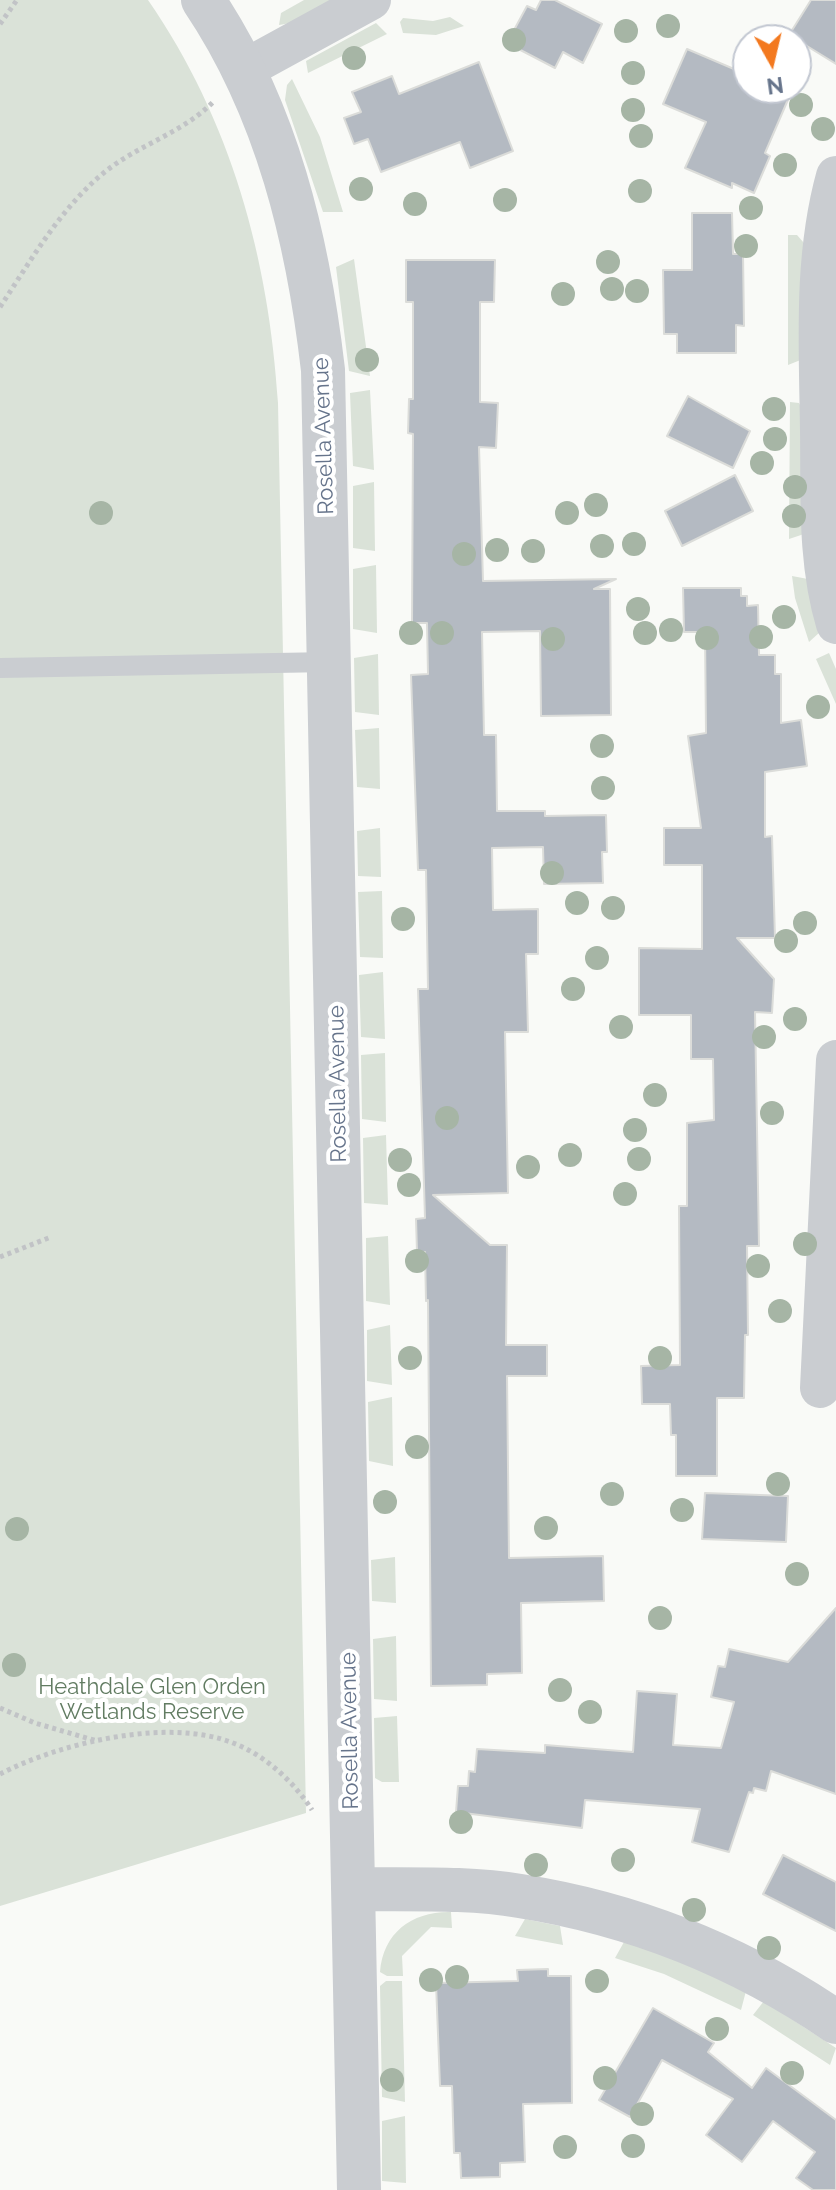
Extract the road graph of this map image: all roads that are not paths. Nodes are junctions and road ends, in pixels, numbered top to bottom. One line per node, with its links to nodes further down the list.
1 (203, 0): 3 (street, Rosella Avenue)
2 (371, 0): 3 (street)
3 (243, 70): 6 (street, Rosella Avenue)
4 (836, 176): 5 (street)
5 (836, 624)
6 (330, 662): 7 (lane); 10 (street, Rosella Avenue)
7 (0, 668)
8 (836, 1060): 9 (street)
9 (820, 1388)
10 (354, 1889): 11 (street); 12 (street, Rosella Avenue)
11 (835, 2020)
12 (359, 2190)

